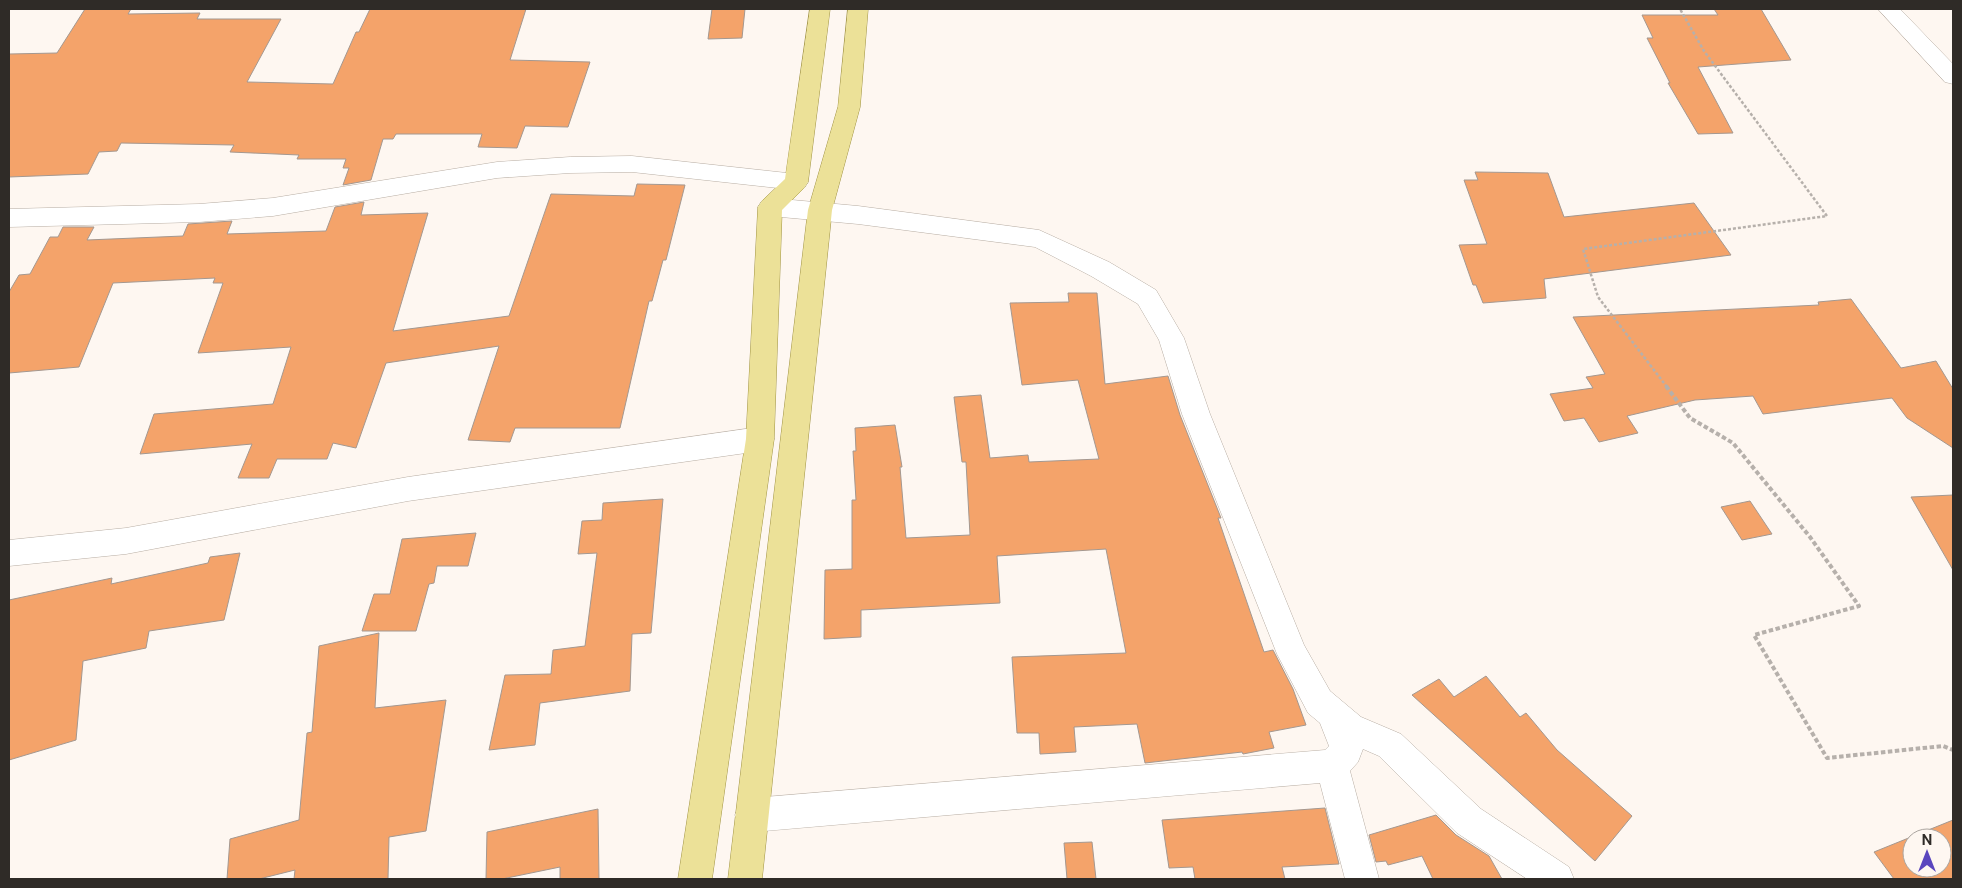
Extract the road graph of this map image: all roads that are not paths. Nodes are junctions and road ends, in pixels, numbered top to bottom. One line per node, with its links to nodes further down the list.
1 (820, 9): 5 (main road)
2 (858, 9): 7 (main road)
3 (1888, 9): 4 (street)
4 (1953, 77)
5 (796, 182): 6 (main road); 8 (street)
6 (770, 207): 7 (street); 9 (main road)
7 (820, 210): 11 (street); 13 (main road)
8 (9, 218)
9 (760, 439): 10 (street); 14 (main road)
10 (9, 553)
11 (1333, 716): 12 (street); 17 (street)
12 (1332, 766): 13 (street); 16 (street)
13 (752, 815): 15 (main road)
14 (695, 879)
15 (745, 879)
16 (1362, 879)
17 (1556, 879)

